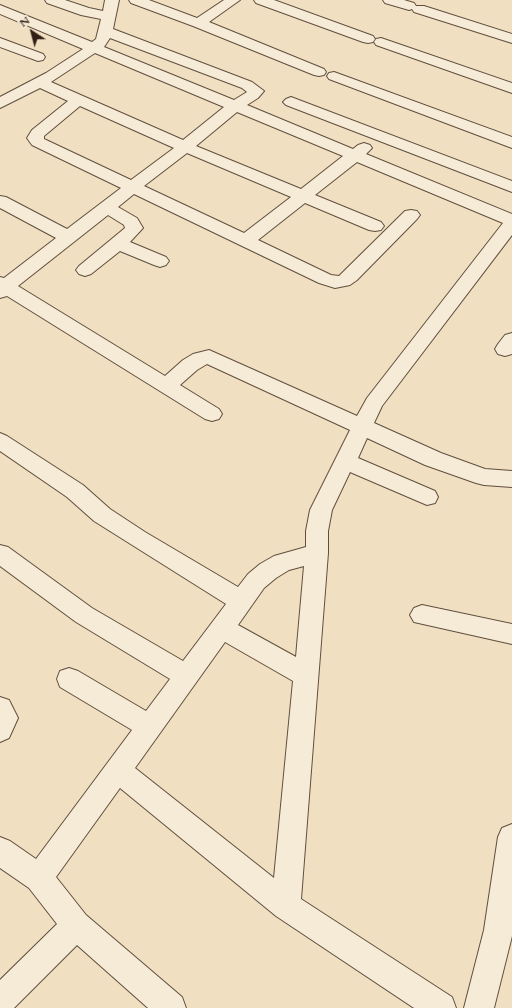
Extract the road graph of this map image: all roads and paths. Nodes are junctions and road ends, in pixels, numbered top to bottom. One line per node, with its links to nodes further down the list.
1 (52, 0): 9 (street)
2 (112, 0): 9 (street)
3 (136, 0): 8 (street)
4 (233, 0): 8 (street)
5 (261, 0): 19 (street)
6 (390, 0): 10 (street)
7 (0, 8): 12 (street)
8 (198, 23): 16 (street)
9 (107, 24): 12 (street); 23 (street)
10 (512, 39)
11 (0, 42): 13 (street)
12 (94, 48): 18 (street); 23 (street)
13 (17, 49): 14 (street); 15 (street)
14 (38, 57)
15 (0, 58)
16 (319, 72)
17 (334, 76): 25 (street)
18 (39, 82): 20 (street); 22 (street)
19 (512, 88)
20 (78, 100): 26 (street); 28 (street)
21 (291, 102): 24 (street)
22 (0, 103)
23 (236, 106): 26 (street); 27 (street)
24 (378, 136): 27 (street); 29 (street)
25 (512, 143)
26 (185, 147): 28 (street); 30 (street)
27 (355, 155): 30 (street); 34 (street)
28 (133, 187): 32 (street); 37 (street)
29 (512, 188)
30 (303, 196): 35 (street); 37 (street)
31 (0, 201): 36 (street)
32 (107, 207): 36 (street); 38 (street)
33 (411, 215): 37 (street)
34 (512, 221): 44 (street)
35 (374, 226)
36 (68, 236): 41 (street)
37 (245, 241)
38 (118, 244): 39 (street); 40 (street)
39 (160, 261)
40 (85, 270)
41 (2, 287): 42 (street)
42 (166, 386): 43 (street); 44 (street)
43 (212, 414)
44 (362, 427): 46 (street); 47 (street)
45 (0, 441): 51 (street)
46 (344, 461): 48 (street); 49 (street)
47 (512, 479)
48 (427, 497)
49 (317, 553): 51 (street); 55 (street)
50 (0, 554): 56 (street)
51 (241, 601): 53 (street)
52 (422, 615): 54 (street)
53 (222, 628): 55 (street); 56 (street)
54 (512, 634)
55 (306, 675): 65 (street)
56 (186, 676): 59 (street)
57 (69, 679): 59 (street)
58 (0, 708): 60 (street)
59 (149, 727): 61 (street)
60 (0, 730)
61 (118, 770): 64 (street); 65 (street)
62 (511, 847): 70 (street)
63 (0, 851): 64 (street)
64 (39, 878): 66 (street)
65 (286, 906): 69 (street)
66 (76, 925): 67 (street); 68 (street)
67 (0, 1001)
68 (171, 1008)
69 (441, 1008)
70 (479, 1008)

